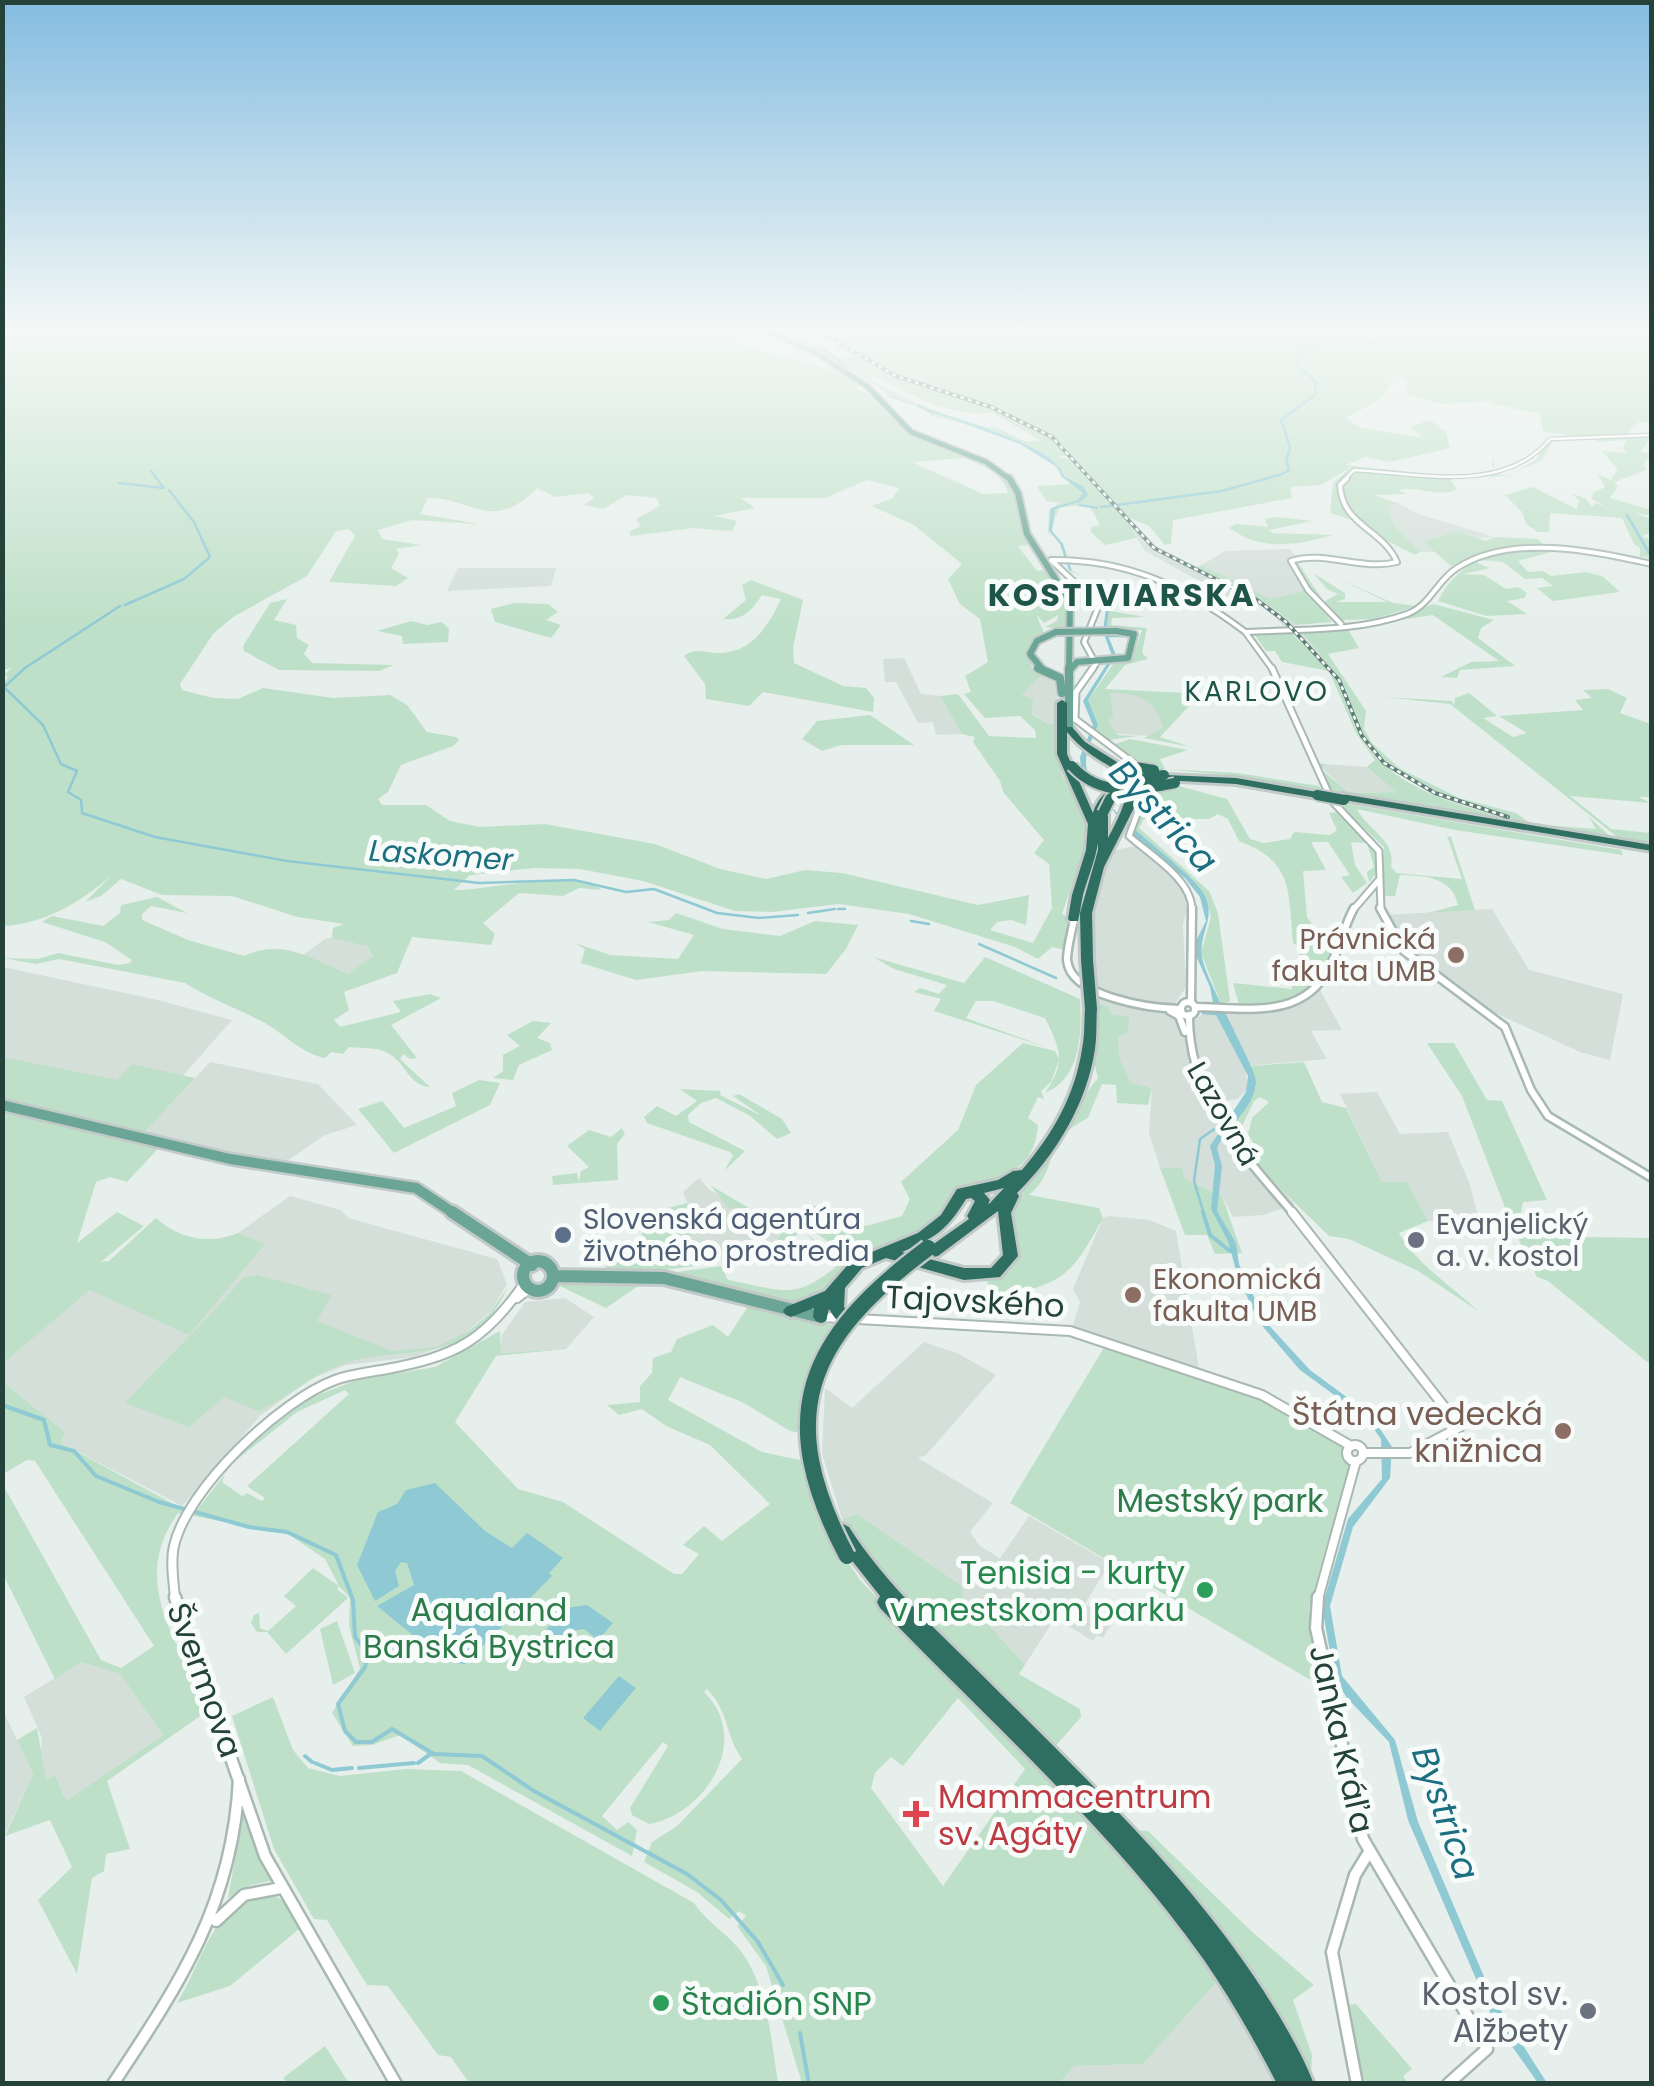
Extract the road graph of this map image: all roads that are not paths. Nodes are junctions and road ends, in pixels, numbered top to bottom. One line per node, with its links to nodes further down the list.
1 (906, 427): 6 (main road)
2 (1652, 435): 4 (street)
3 (1649, 562): 4 (street)
4 (1341, 624): 5 (street)
5 (1246, 632): 7 (street); 22 (street)
6 (1067, 660): 7 (main road); 7 (main road); 8 (main road); 9 (main road); 10 (main road); 12 (main road)
7 (1095, 661): 8 (main road, bridge); 13 (street)
8 (1039, 669): 9 (main road)
9 (1058, 676): 10 (main road)
10 (1063, 699): 11 (highway)
11 (1060, 718): 14 (highway, bridge); 18 (highway)
12 (1070, 730): 13 (highway)
13 (1089, 742): 14 (highway, bridge); 17 (highway)
14 (1164, 777): 15 (highway); 15 (highway); 16 (highway, bridge)
15 (1316, 793): 19 (highway, bridge)
16 (1100, 811): 18 (highway); 20 (highway)
17 (1126, 824): 20 (highway); 26 (street)
18 (1095, 828): 21 (highway); 23 (highway)
19 (1652, 849)
20 (1100, 865): 25 (highway)
21 (1086, 878): 23 (highway); 24 (highway)
22 (1376, 885): 28 (street); 34 (street)
23 (1084, 896): 25 (highway)
24 (1074, 919): 30 (street)
25 (1084, 960): 35 (highway, bridge)
26 (1194, 990): 27 (street); 28 (street)
27 (1194, 1005): 28 (street); 29 (street); 31 (street)
28 (1212, 1007)
29 (1179, 1009): 30 (street); 31 (street)
30 (1166, 1010): 32 (street)
31 (1189, 1014): 32 (street, Lazovná)
32 (1186, 1033): 46 (street, Lazovná)
33 (2, 1105): 41 (main road)
34 (1652, 1178)
35 (1018, 1180): 36 (highway); 37 (highway); 38 (highway)
36 (956, 1202): 37 (highway); 39 (highway)
37 (970, 1223): 38 (highway); 52 (highway, bridge)
38 (1010, 1233): 39 (highway)
39 (887, 1253): 42 (highway)
40 (555, 1272): 41 (main road); 41 (main road); 43 (main road, Tajovského)
41 (528, 1277): 47 (street, Švermova)
42 (837, 1294): 43 (highway); 44 (highway); 45 (highway)
43 (791, 1311): 44 (main road, Tajovského)
44 (821, 1317): 45 (street, Tajovského)
45 (847, 1321): 46 (street, Tajovského)
46 (1360, 1457): 48 (street, Janka Kráľa)
47 (240, 1773): 49 (street, Švermova); 50 (street)
48 (1369, 1852): 51 (street, Janka Kráľa); 55 (street)
49 (282, 1889): 50 (street); 54 (street, Švermova)
50 (210, 1930): 53 (street)
51 (1487, 2049): 56 (street)
52 (1292, 2075)
53 (114, 2084)
54 (396, 2084)
55 (1357, 2084)
56 (1448, 2084)

